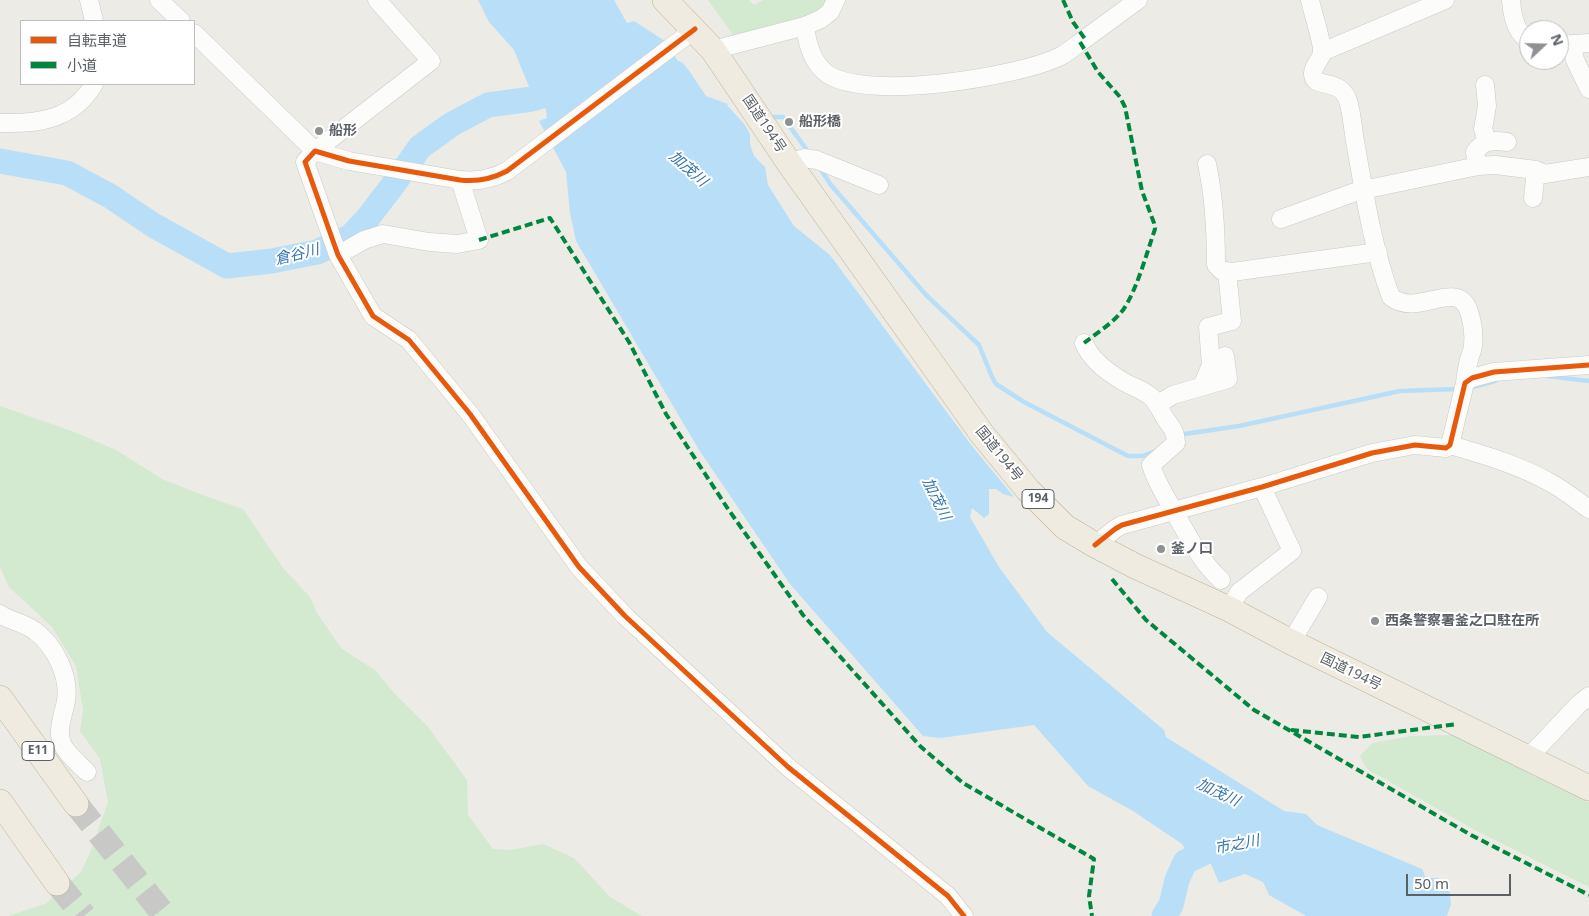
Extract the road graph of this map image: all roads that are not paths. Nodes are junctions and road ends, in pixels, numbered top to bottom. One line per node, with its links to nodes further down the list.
1 (89, 0): 10 (street)
2 (159, 0): 11 (street)
3 (377, 0): 25 (street)
4 (665, 0): 14 (highway, 国道194号 / 194)
5 (836, 0): 12 (street)
6 (1138, 0): 12 (street)
7 (1310, 0): 18 (street)
8 (1445, 0): 18 (street)
9 (1511, 0): 13 (street)
10 (94, 20)
11 (180, 20)
12 (805, 26): 17 (street)
13 (1519, 32)
14 (689, 33): 17 (highway, 国道194号 / 194); 31 (street)
15 (195, 34): 25 (street)
16 (1573, 44): 21 (street)
17 (714, 50): 26 (highway, 国道194号 / 194)
18 (1322, 52): 33 (street)
19 (93, 85): 22 (street)
20 (1485, 85): 23 (street)
21 (1589, 89)
22 (0, 123)
23 (1487, 142): 24 (street); 28 (street)
24 (1507, 142)
25 (315, 151): 31 (street); 37 (street)
26 (789, 163): 32 (street); 49 (highway, 国道194号 / 194)
27 (1207, 164): 38 (street)
28 (1478, 166): 30 (street); 33 (street)
29 (1589, 167): 30 (street)
30 (1536, 170): 34 (street)
31 (460, 180): 37 (street)
32 (879, 185)
33 (1364, 189): 35 (street); 36 (street)
34 (1534, 198)
35 (1281, 219)
36 (1378, 252): 38 (street); 42 (street)
37 (338, 255): 63 (street)
38 (1227, 272): 43 (street)
39 (1084, 344): 44 (street)
40 (1225, 356): 43 (street)
41 (1589, 365): 42 (street)
42 (1465, 383): 45 (street)
43 (1202, 386): 44 (street)
44 (1158, 404): 48 (street)
45 (1450, 445): 46 (street); 47 (street)
46 (1262, 487): 48 (street); 52 (street)
47 (1589, 508)
48 (1174, 512): 49 (street); 50 (street)
49 (1095, 545): 52 (highway, 国道194号 / 194)
50 (1221, 580)
51 (1318, 597): 54 (street)
52 (1229, 609): 54 (highway, 国道194号 / 194)
53 (0, 615): 58 (street)
54 (1291, 642): 57 (highway, 国道194号 / 194)
55 (1589, 696): 57 (street)
56 (0, 698): 61 (highway, E11)
57 (1528, 758): 59 (highway, 国道194号 / 194)
58 (86, 772)
59 (1589, 788)
60 (0, 802): 62 (highway)
61 (76, 804)
62 (57, 883)
63 (964, 916)

